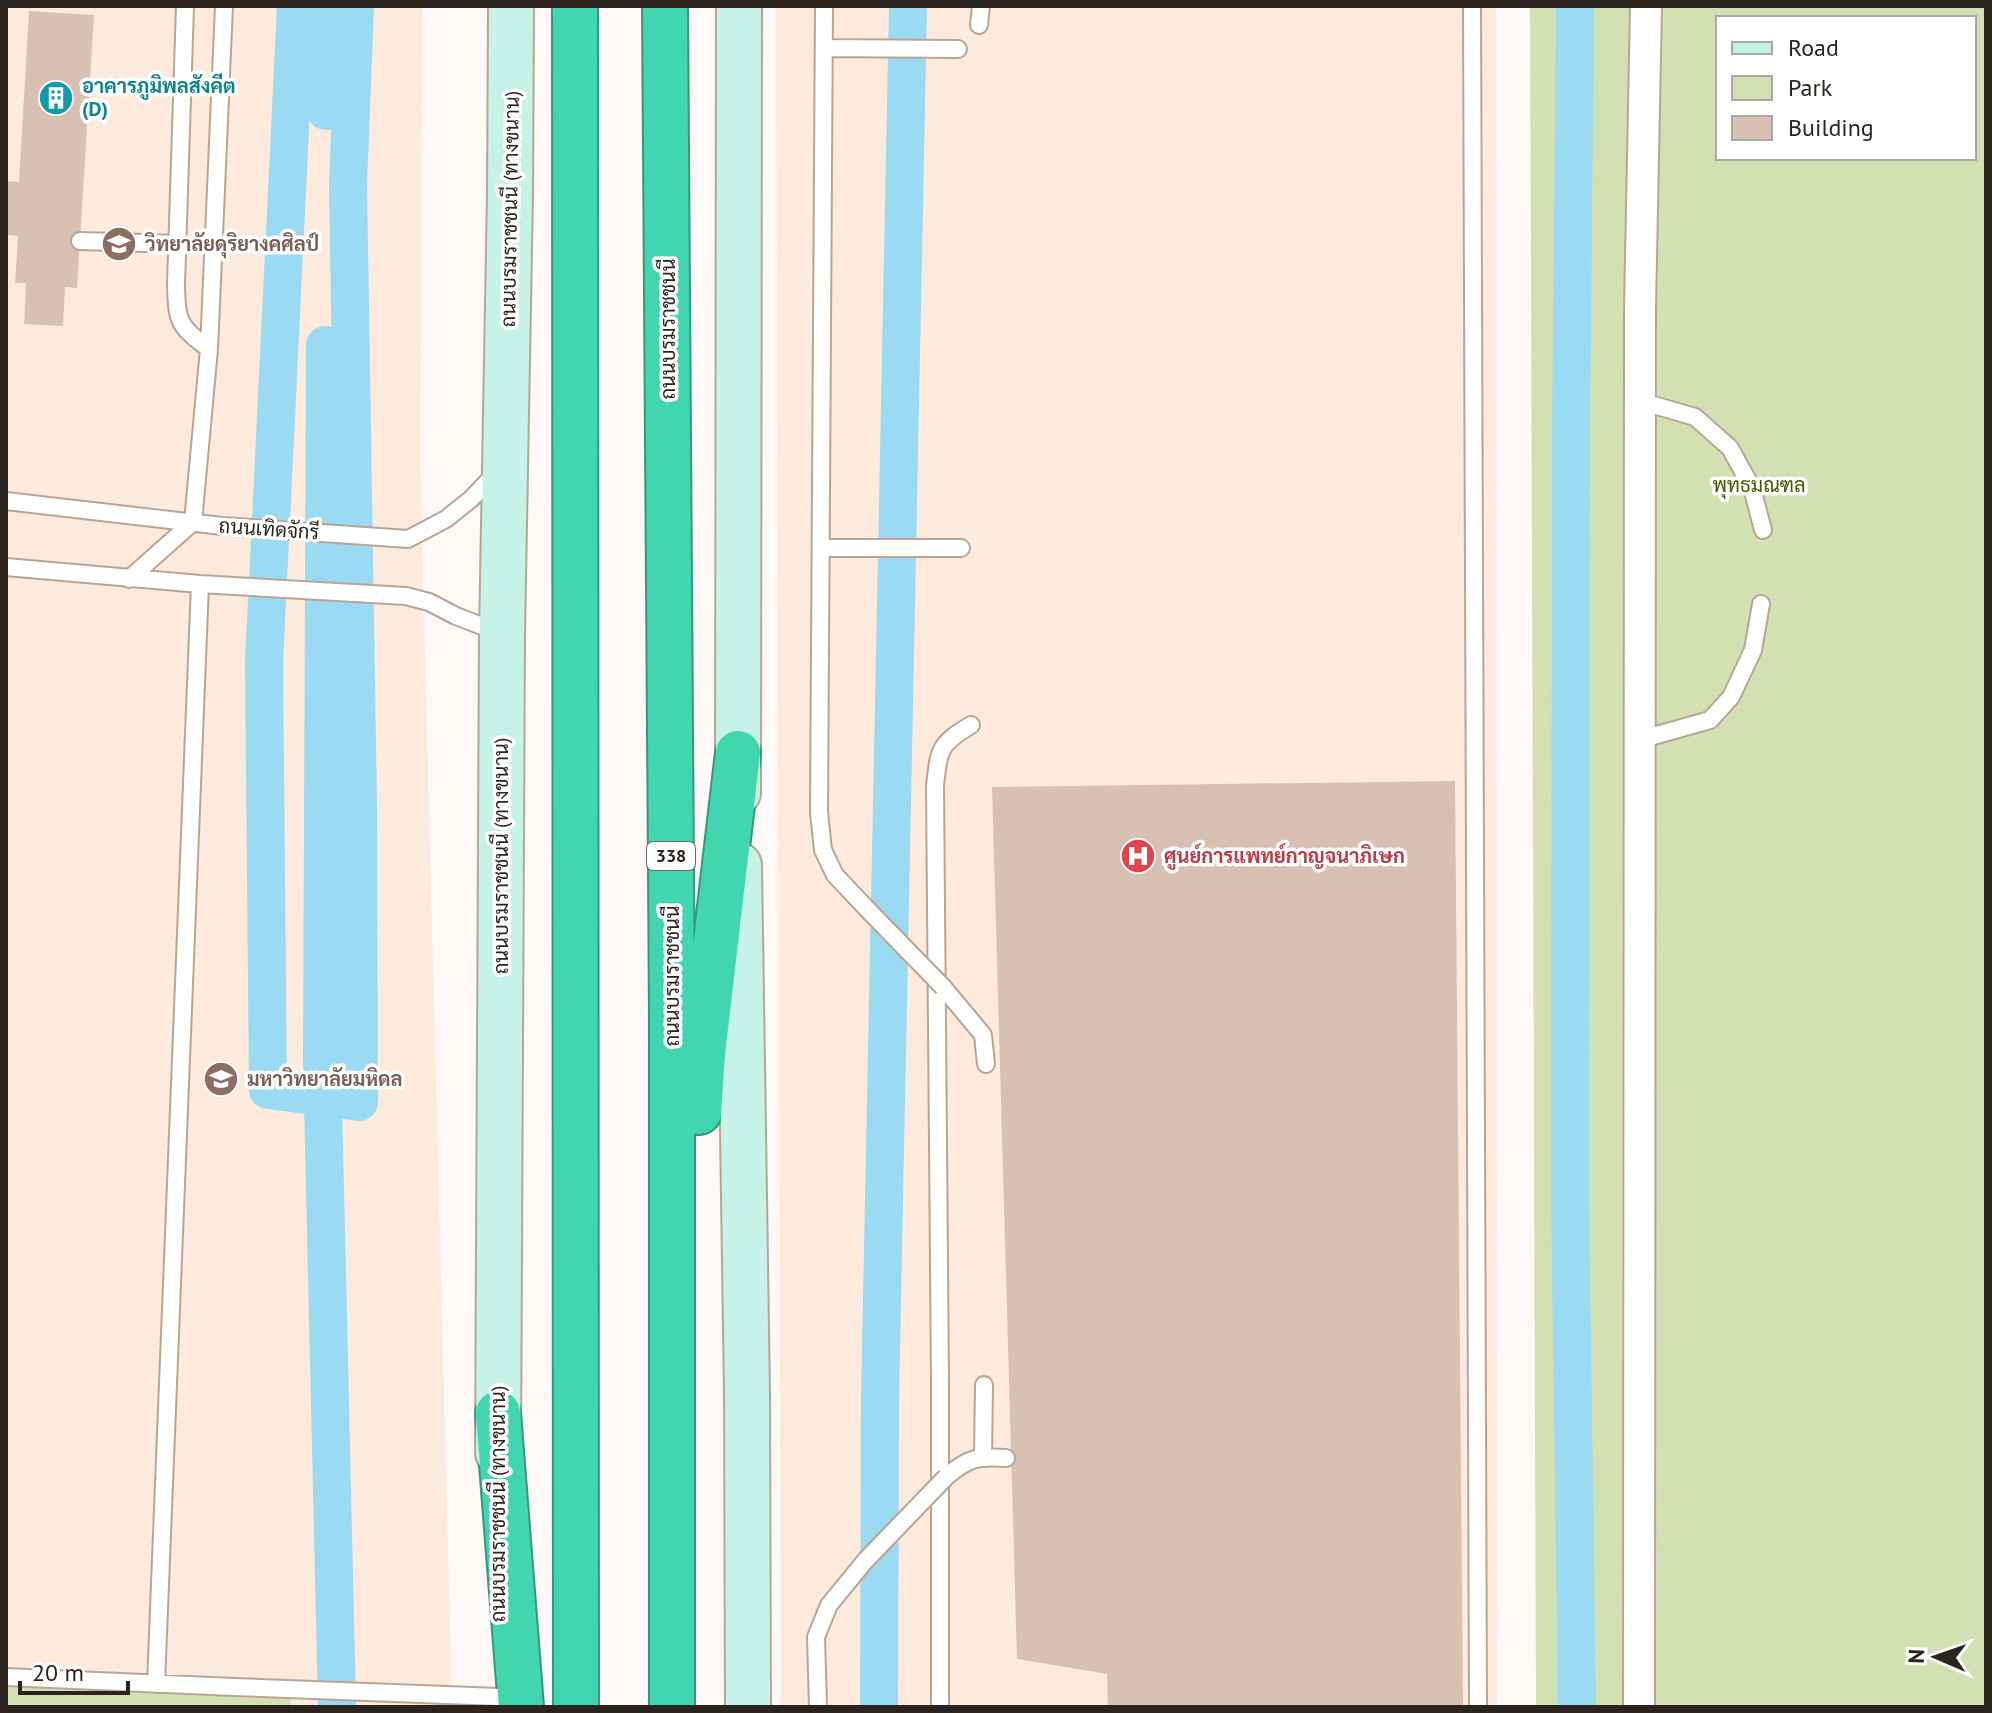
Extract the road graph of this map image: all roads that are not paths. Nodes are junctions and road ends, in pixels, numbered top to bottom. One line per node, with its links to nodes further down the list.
1 (185, 6): 15 (lane)
2 (224, 6): 16 (lane)
3 (511, 6): 18 (main road, ถนนบรมราชชนนี (ทางขนาน))
4 (575, 6): 41 (highway)
5 (665, 6): 37 (highway, ถนนบรมราชชนนี / 338)
6 (739, 6): 31 (main road)
7 (824, 6): 12 (lane)
8 (981, 6): 11 (lane)
9 (1472, 6): 46 (lane)
10 (1646, 6): 17 (street)
11 (979, 25)
12 (824, 48): 13 (lane); 22 (lane)
13 (958, 49)
14 (80, 241): 15 (lane)
15 (177, 244): 16 (lane)
16 (209, 349): 20 (lane)
17 (1640, 401): 21 (lane); 30 (street)
18 (506, 462): 20 (lane, ถนนเทิดจักรี); 28 (main road, ถนนบรมราชชนนี (ทางขนาน))
19 (6, 501): 20 (lane, ถนนเทิดจักรี)
20 (193, 522): 25 (lane)
21 (1763, 530)
22 (821, 548): 23 (lane); 32 (lane, bridge)
23 (961, 548)
24 (6, 567): 25 (lane)
25 (129, 579): 26 (lane)
26 (200, 584): 28 (lane); 39 (lane)
27 (1761, 604): 30 (lane)
28 (502, 634): 34 (main road, ถนนบรมราชชนนี (ทางขนาน))
29 (971, 725): 45 (lane)
30 (1639, 740): 47 (street)
31 (738, 753): 37 (highway); 43 (main road)
32 (986, 1064)
33 (984, 1385): 35 (lane)
34 (498, 1413): 40 (highway)
35 (983, 1456): 36 (lane); 44 (lane, bridge)
36 (1006, 1458)
37 (671, 1502): 42 (highway, ถนนบรมราชชนนี / 338)
38 (6, 1677): 39 (lane)
39 (156, 1684): 40 (lane)
40 (506, 1704)
41 (576, 1707)
42 (672, 1707)
43 (748, 1707)
44 (818, 1707)
45 (940, 1707)
46 (1478, 1707)
47 (1639, 1707)

